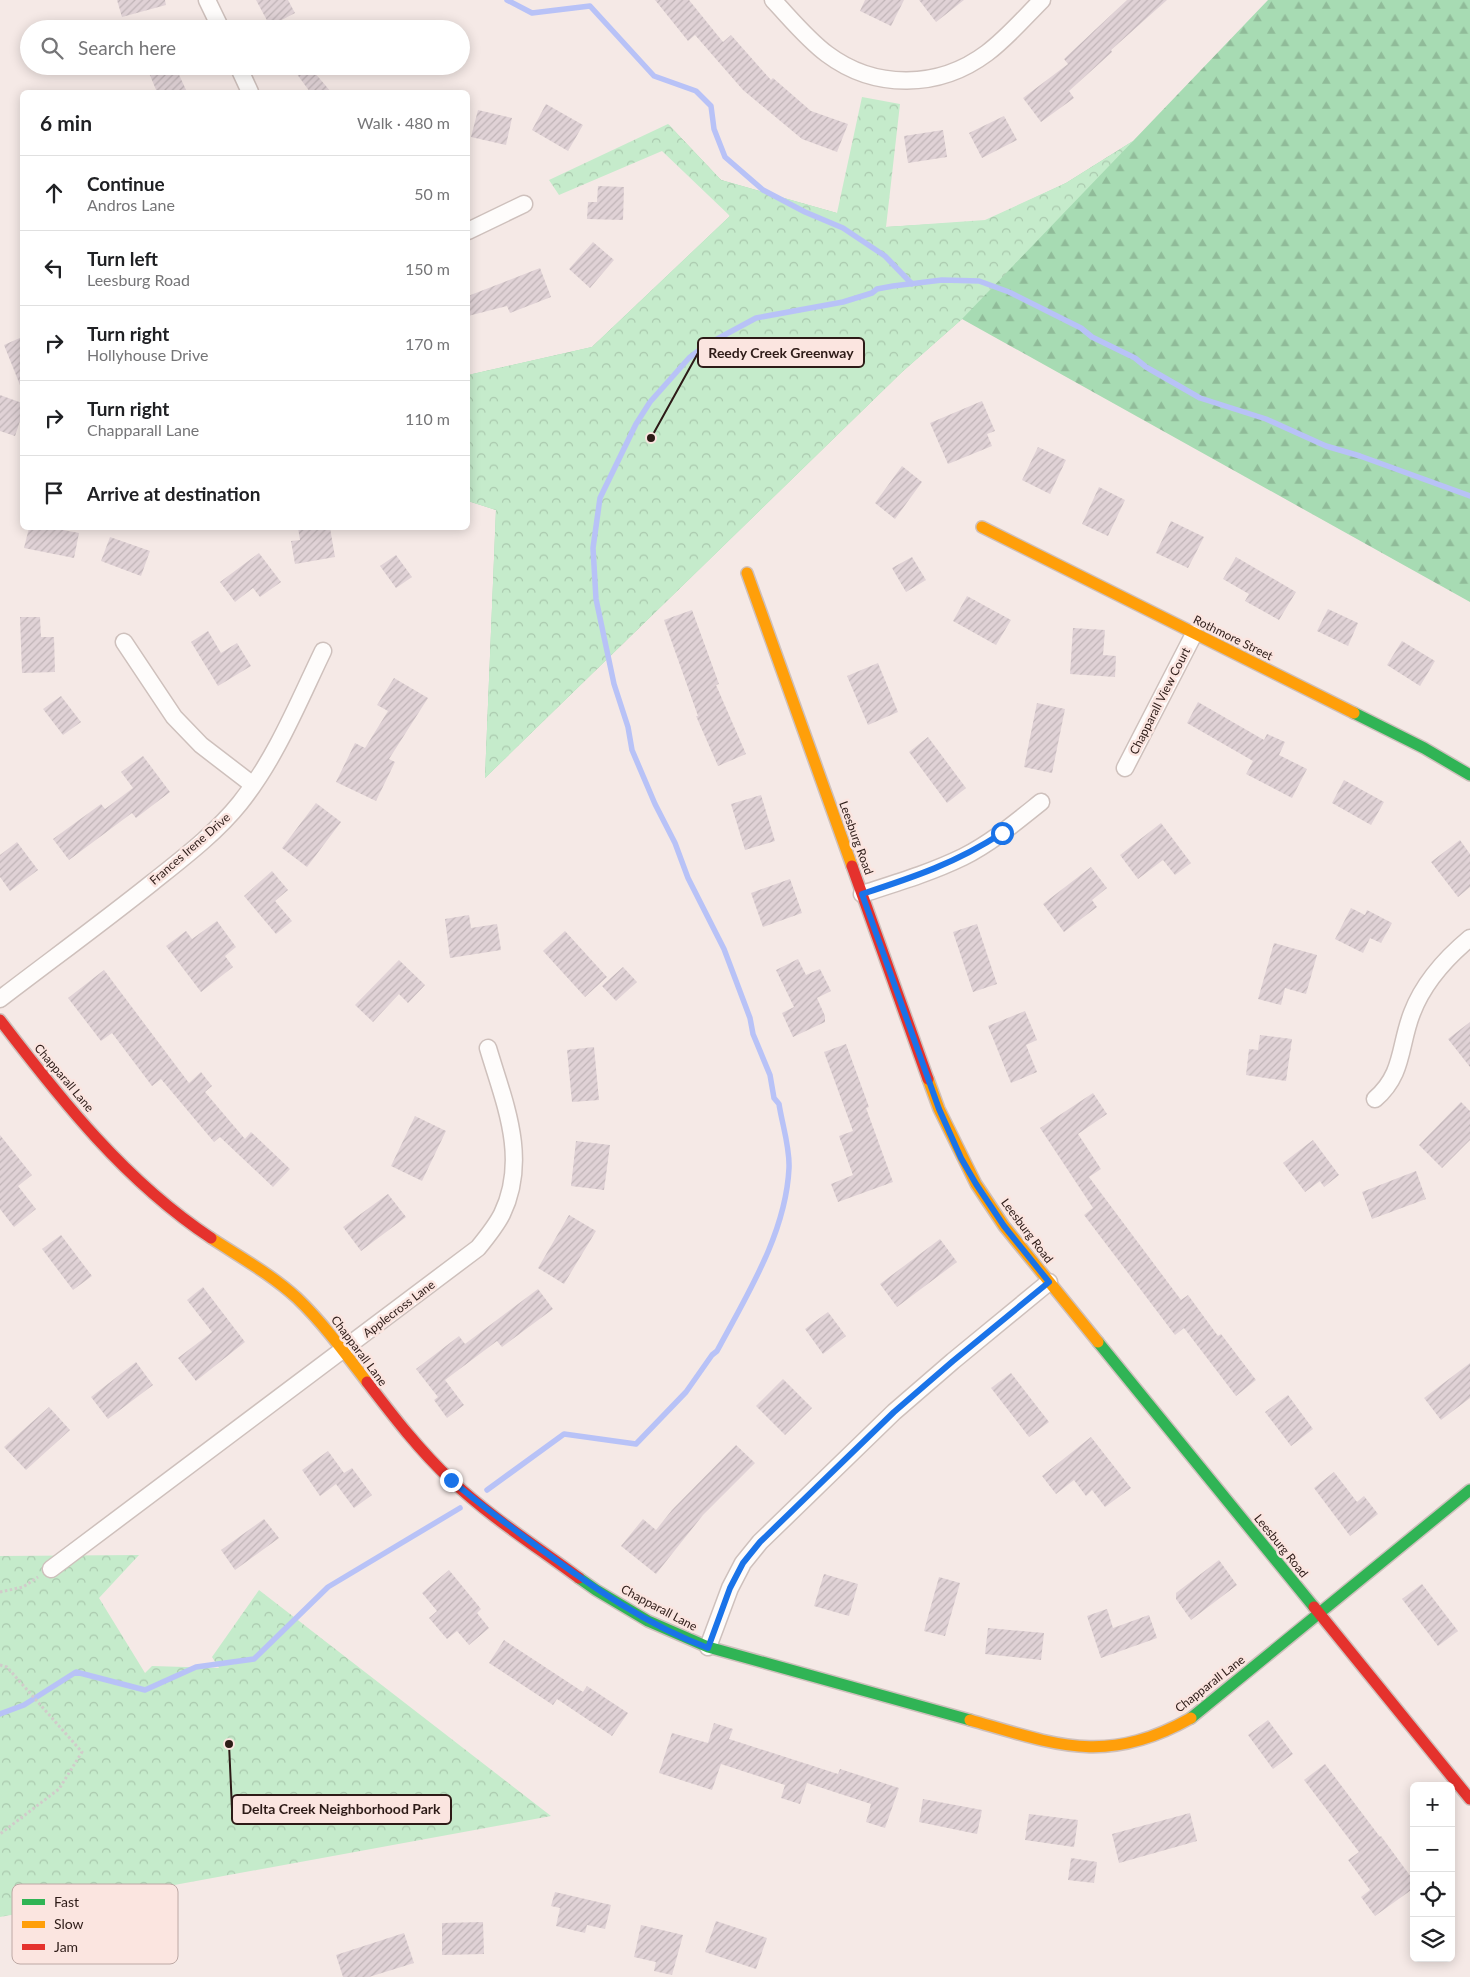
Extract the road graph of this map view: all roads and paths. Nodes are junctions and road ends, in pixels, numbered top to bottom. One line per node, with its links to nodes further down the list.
1 (207, 0): 4 (street)
2 (773, 0): 3 (street)
3 (1042, 0)
4 (217, 20)
5 (242, 75): 6 (street)
6 (249, 90)
7 (524, 204): 8 (street)
8 (470, 230)
9 (982, 527): 11 (street, Rothmore Street)
10 (747, 573): 18 (street, Leesburg Road)
11 (1194, 634): 14 (street, Chapparall View Court); 15 (street, Rothmore Street)
12 (124, 642): 16 (street)
13 (323, 651): 16 (street, Frances Irene Drive)
14 (1125, 768)
15 (1470, 775)
16 (253, 785): 20 (street, Frances Irene Drive)
17 (1041, 802): 18 (street)
18 (862, 894): 24 (street, Leesburg Road)
19 (1470, 938): 23 (street)
20 (0, 999)
21 (0, 1020): 25 (street, Chapparall Lane)
22 (488, 1048): 25 (street, Applecross Lane)
23 (1375, 1100)
24 (1049, 1282): 29 (street, Leesburg Road); 30 (street)
25 (342, 1351): 27 (street, Applecross Lane); 30 (street, Chapparall Lane)
26 (1470, 1490): 29 (street, Chapparall Lane)
27 (52, 1569): 28 (path)
28 (0, 1592)
29 (1319, 1615): 30 (street, Chapparall Lane); 32 (street, Leesburg Road)
30 (708, 1648)
31 (0, 1665): 33 (path)
32 (1470, 1799)
33 (0, 1834)

